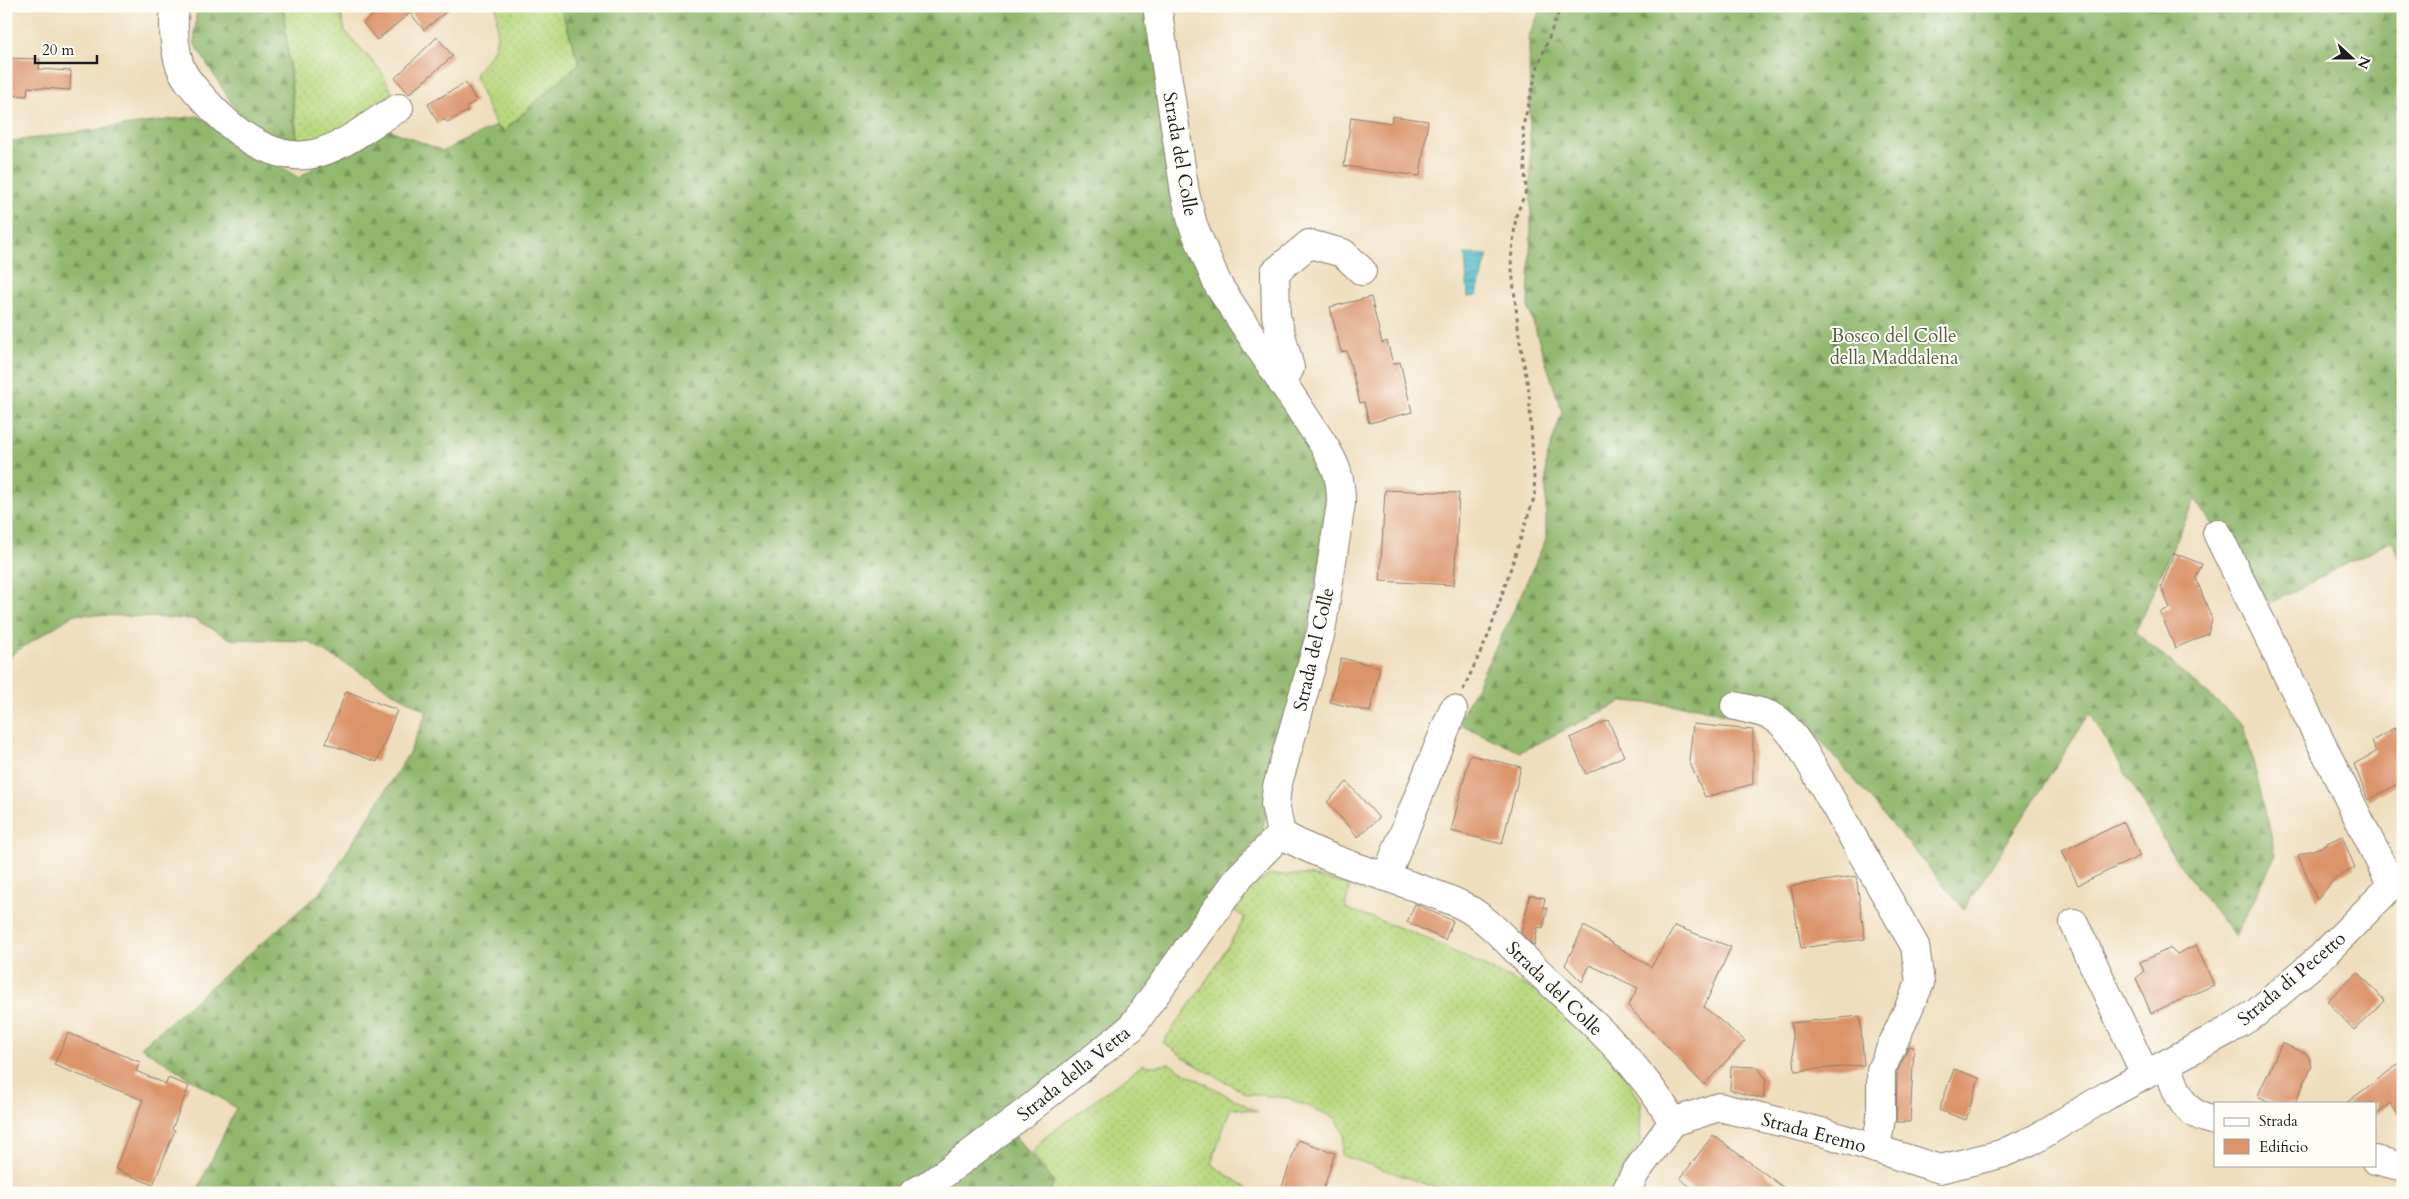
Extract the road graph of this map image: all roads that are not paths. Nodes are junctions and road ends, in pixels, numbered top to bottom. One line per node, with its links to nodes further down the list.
1 (176, 6): 3 (street)
2 (1157, 6): 5 (street, Strada del Colle)
3 (399, 108)
4 (1362, 271): 5 (street)
5 (1282, 383): 9 (street, Strada del Colle)
6 (2217, 533): 11 (street)
7 (1735, 706): 17 (street)
8 (1453, 710): 10 (street)
9 (1281, 834): 10 (street, Strada del Colle); 20 (street, Strada della Vetta)
10 (1386, 877): 15 (street, Strada del Colle)
11 (2398, 880): 13 (street, Strada di Pecetto)
12 (2074, 922): 13 (street)
13 (2156, 1069): 14 (street); 16 (street, Strada di Pecetto)
14 (2214, 1121)
15 (1673, 1122): 17 (street, Strada Eremo); 21 (street)
16 (2036, 1139): 17 (street, Strada Eremo)
17 (1876, 1149)
18 (2376, 1160): 19 (street)
19 (2403, 1167)
20 (913, 1193)
21 (1625, 1193)

